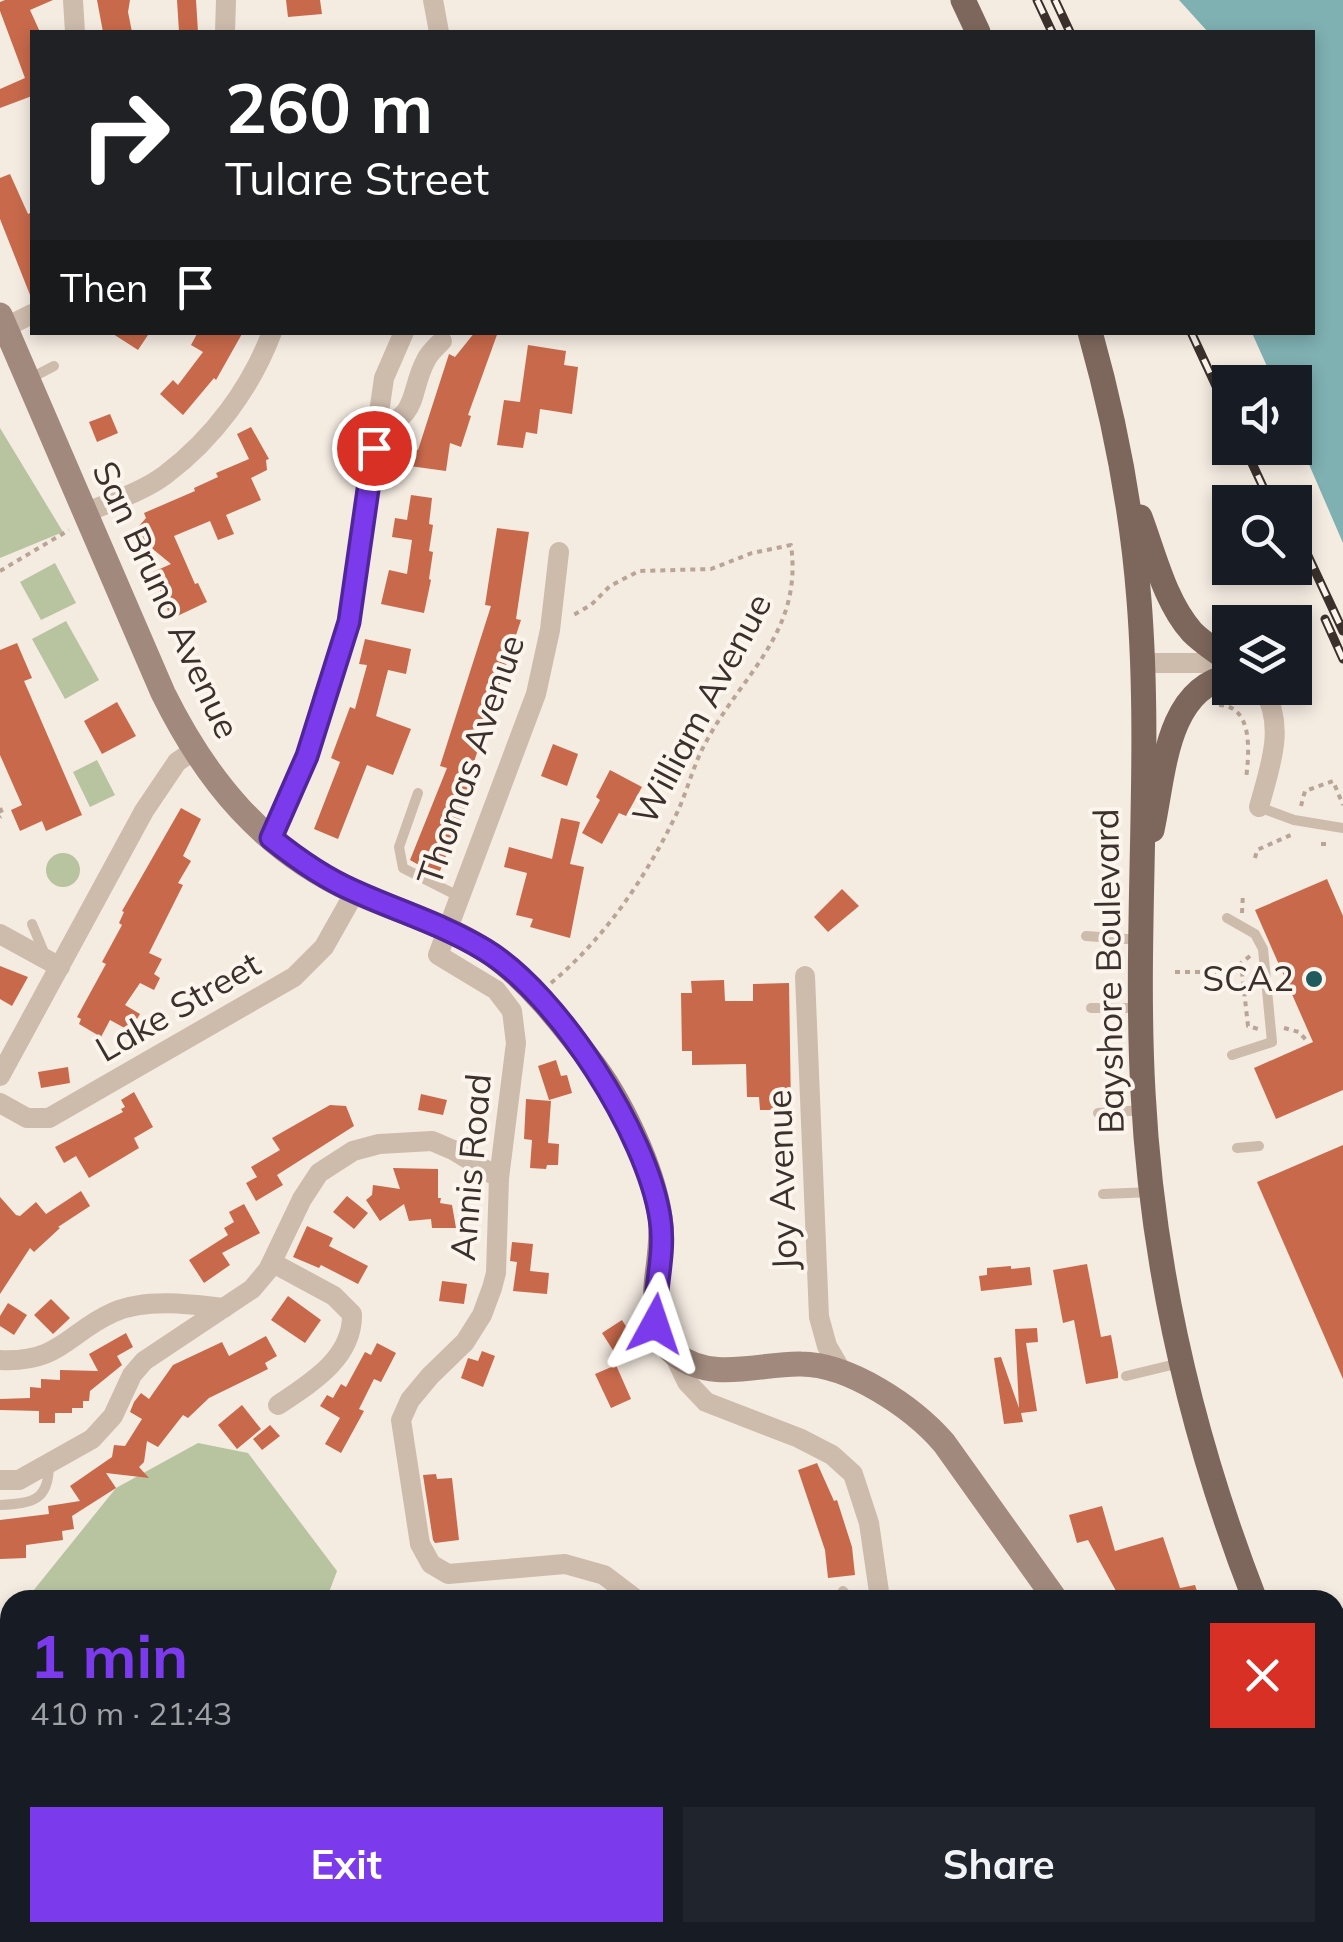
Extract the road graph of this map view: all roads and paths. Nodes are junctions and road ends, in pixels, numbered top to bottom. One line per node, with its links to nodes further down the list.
1 (73, 0): 5 (street)
2 (226, 0): 6 (street)
3 (432, 0): 7 (street)
4 (963, 0): 8 (main road)
5 (75, 30)
6 (225, 30)
7 (439, 30)
8 (977, 30)
9 (30, 315): 10 (street)
10 (2, 324): 16 (street, San Bruno Avenue)
11 (271, 335): 19 (street)
12 (403, 335): 17 (street)
13 (1091, 335): 18 (main road, Bayshore Boulevard)
14 (442, 341): 17 (street)
15 (54, 366): 16 (lane)
16 (28, 378): 19 (street, San Bruno Avenue)
17 (378, 426): 39 (street)
18 (1125, 475): 23 (main road); 25 (main road, Bayshore Boulevard)
19 (91, 522): 21 (path); 29 (street, San Bruno Avenue)
20 (558, 552): 22 (street, Thomas Avenue)
21 (0, 571)
22 (550, 630): 43 (street, Thomas Avenue); 55 (path, William Avenue)
23 (1212, 649)
24 (1212, 663): 25 (street)
25 (1142, 664): 41 (main road, Bayshore Boulevard)
26 (1212, 682): 41 (main road)
27 (1269, 705): 35 (street)
28 (1207, 710): 30 (path)
29 (193, 751): 39 (street, San Bruno Avenue); 51 (street)
30 (1246, 780)
31 (418, 794): 43 (lane)
32 (1292, 804): 33 (path)
33 (1343, 804)
34 (0, 808): 36 (path)
35 (1259, 808): 37 (lane)
36 (0, 816)
37 (1338, 831)
38 (1297, 836): 40 (path)
39 (271, 838): 42 (street, San Bruno Avenue)
40 (1254, 858)
41 (1141, 879): 49 (main road, Bayshore Boulevard)
42 (355, 892): 46 (street, San Bruno Avenue); 63 (street, Lake Street)
43 (458, 896): 46 (street, Thomas Avenue)
44 (1227, 918): 61 (lane)
45 (32, 924): 51 (lane)
46 (446, 930): 55 (street, San Bruno Avenue); 68 (street, Annis Road)
47 (0, 934): 51 (street)
48 (1086, 936): 49 (lane)
49 (1140, 940): 57 (main road, Bayshore Boulevard)
50 (1252, 945): 59 (path)
51 (54, 963): 62 (street)
52 (1175, 972): 53 (path)
53 (1216, 972)
54 (805, 976): 76 (street, Joy Avenue)
55 (536, 996): 73 (street, San Bruno Avenue)
56 (1091, 1008): 57 (lane)
57 (1140, 1008): 64 (main road, Bayshore Boulevard)
58 (1279, 1027): 60 (path)
59 (1262, 1030)
60 (1308, 1042)
61 (1232, 1054)
62 (0, 1076)
63 (0, 1103)
64 (1144, 1110): 65 (lane); 69 (main road, Bayshore Boulevard)
65 (1098, 1113)
66 (1259, 1146): 67 (lane)
67 (1237, 1148)
68 (500, 1178): 71 (street); 82 (street, Annis Road)
69 (1152, 1192): 70 (lane); 75 (main road, Bayshore Boulevard)
70 (1103, 1194)
71 (272, 1263): 72 (street); 78 (street)
72 (224, 1308): 74 (street); 79 (street)
73 (673, 1353): 76 (street); 83 (street)
74 (0, 1360)
75 (1181, 1363): 77 (lane); 85 (main road, Bayshore Boulevard)
76 (844, 1376): 84 (street)
77 (1126, 1376)
78 (278, 1404)
79 (49, 1464): 80 (street); 81 (lane)
80 (0, 1480)
81 (0, 1505)
82 (624, 1590)
83 (878, 1590)
84 (1049, 1590)
85 (1252, 1590)

